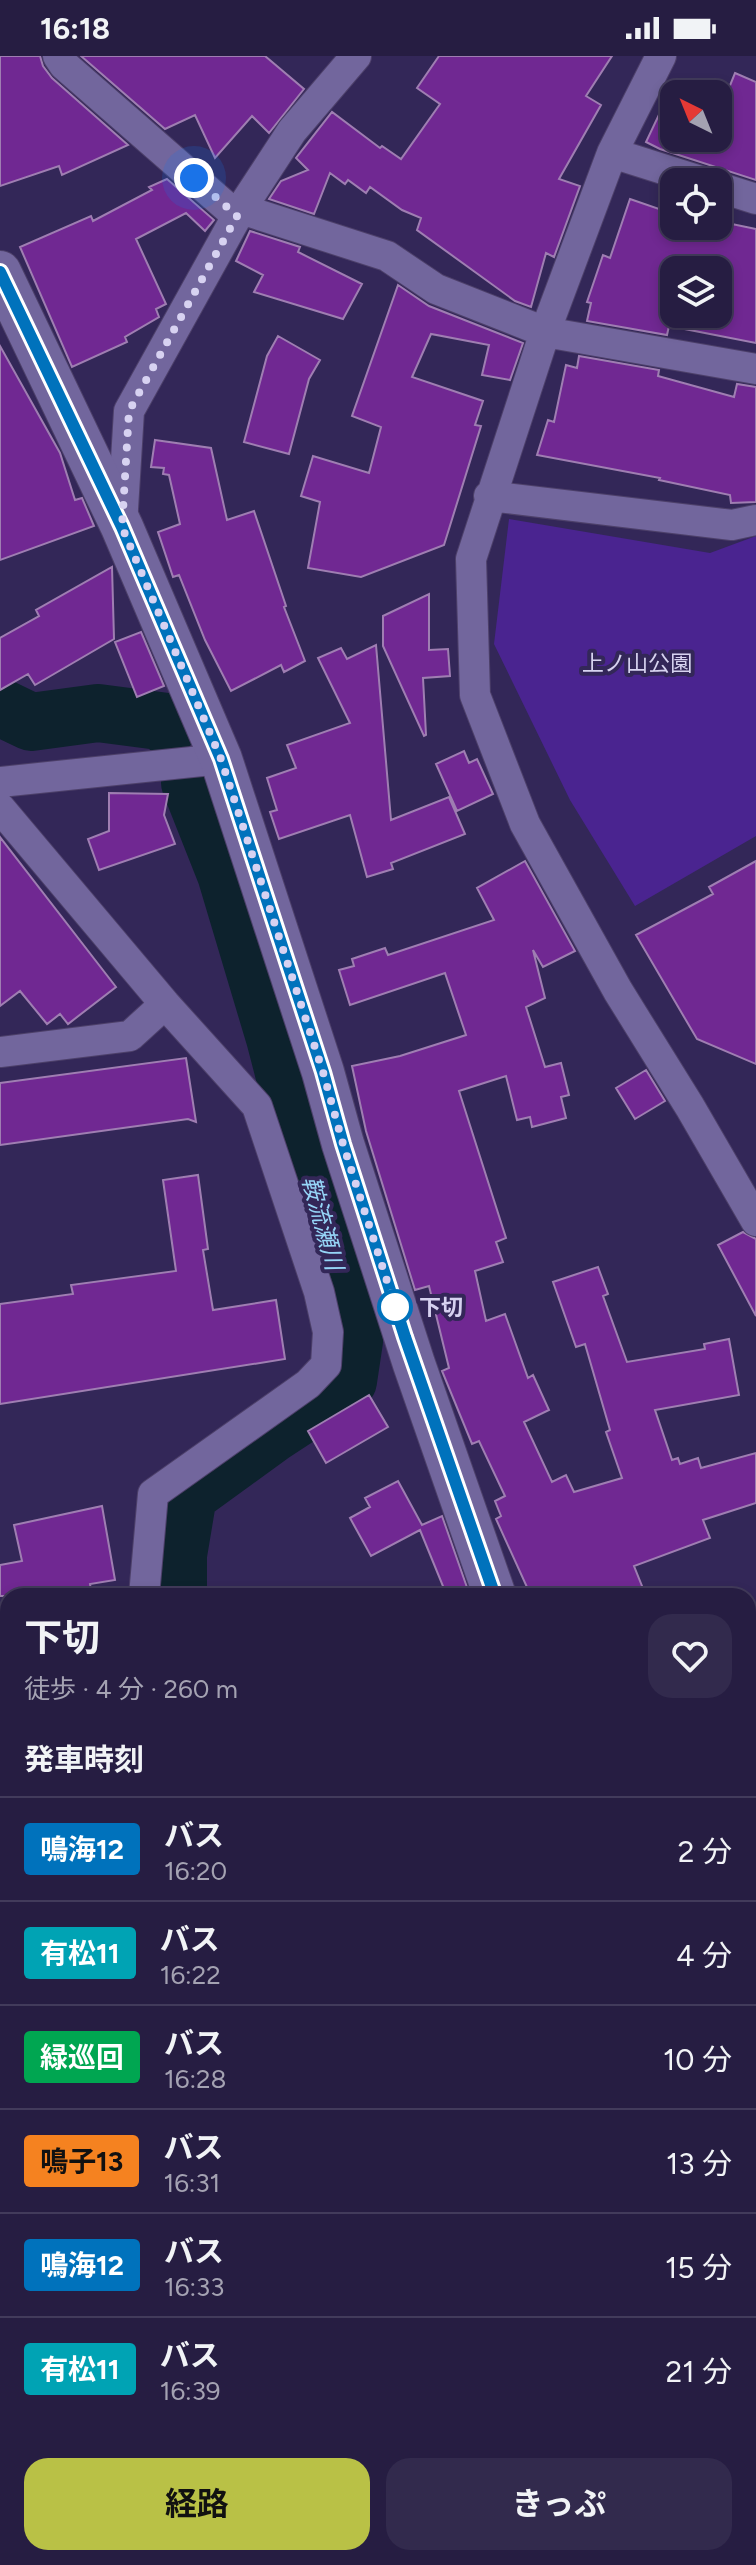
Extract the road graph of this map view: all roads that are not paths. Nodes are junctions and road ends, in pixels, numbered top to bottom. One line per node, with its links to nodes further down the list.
1 (58, 56): 8 (street)
2 (356, 56): 8 (street)
3 (661, 56): 4 (street)
4 (612, 153): 5 (street); 10 (street)
5 (660, 168)
6 (732, 191): 7 (street)
7 (756, 199)
8 (239, 212): 10 (street); 14 (street)
9 (0, 272): 14 (street)
10 (545, 332): 11 (street); 12 (street)
11 (756, 369)
12 (489, 496): 13 (street); 20 (street)
13 (756, 520)
14 (122, 527): 15 (street)
15 (221, 759): 16 (street); 22 (street)
16 (0, 782)
17 (0, 808): 18 (street)
18 (165, 1004): 19 (street); 21 (street)
19 (0, 1052)
20 (756, 1221)
21 (145, 1588)
22 (492, 1588)

